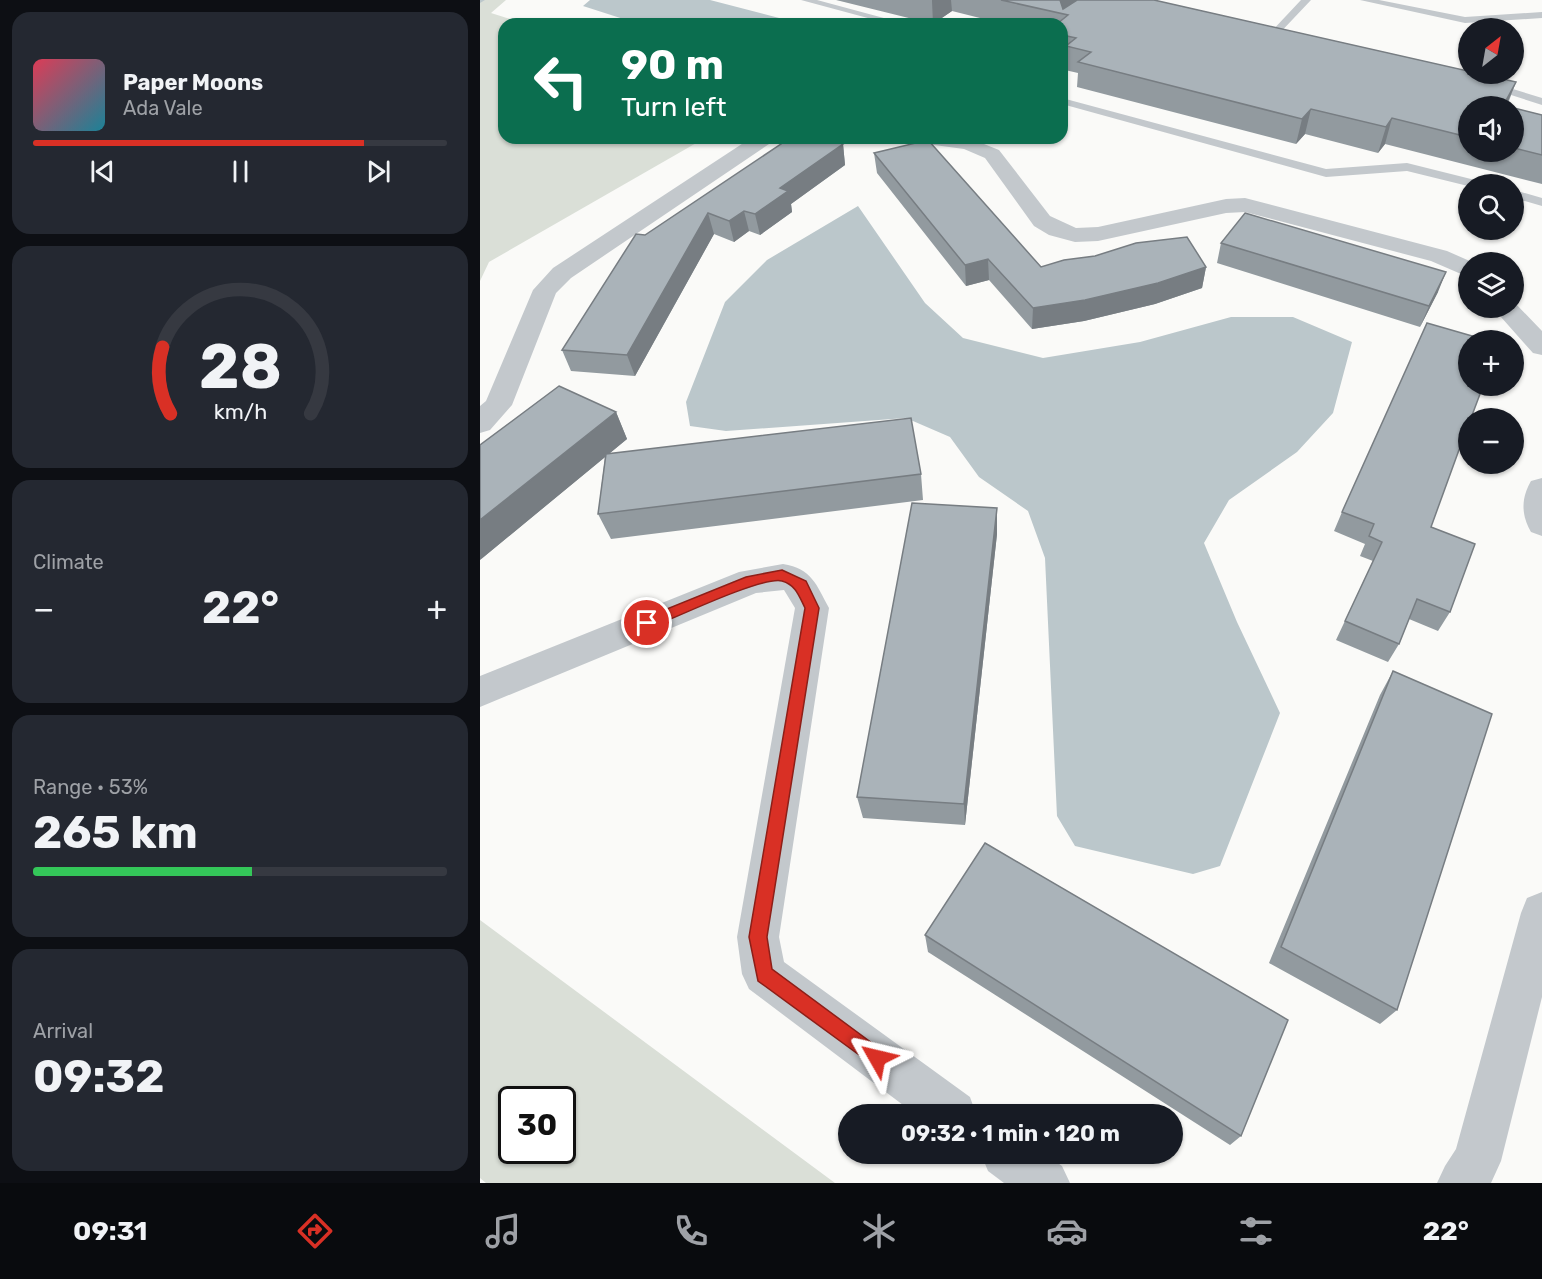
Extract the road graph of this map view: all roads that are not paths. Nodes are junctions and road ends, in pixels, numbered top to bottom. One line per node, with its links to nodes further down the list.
1 (806, 0): 5 (lane)
2 (1306, 0): 6 (lane)
3 (1365, 0): 4 (lane)
4 (1542, 15)
5 (877, 18)
6 (1272, 36)
7 (1484, 84): 8 (lane)
8 (1542, 102)
9 (1068, 103): 12 (lane)
10 (756, 144): 18 (street)
11 (969, 144): 15 (street)
12 (1458, 180)
13 (1524, 197): 14 (lane)
14 (1542, 202)
15 (1458, 265)
16 (1515, 318): 17 (street)
17 (1542, 347)
18 (480, 423)
19 (1542, 489): 20 (street)
20 (1542, 524)
21 (480, 692): 23 (street)
22 (1542, 913): 26 (street)
23 (940, 1104)
24 (1019, 1164): 25 (street)
25 (1045, 1183)
26 (1462, 1183)

